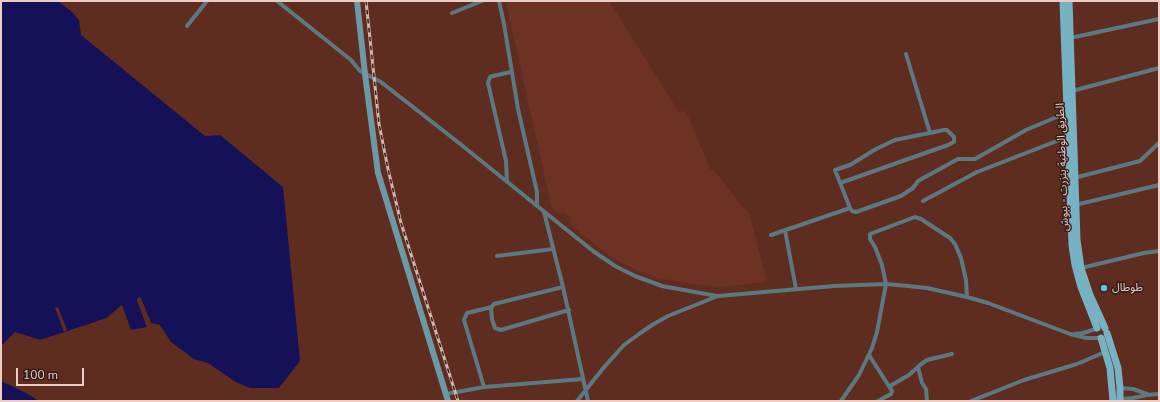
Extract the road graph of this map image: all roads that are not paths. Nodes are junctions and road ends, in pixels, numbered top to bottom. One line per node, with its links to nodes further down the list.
1 (207, 1): 10 (street)
2 (277, 1): 15 (street)
3 (357, 1): 15 (street)
4 (482, 1): 8 (street)
5 (499, 1): 14 (street)
6 (1063, 1): 17 (main road, الطريق الوطنية بنزرت - ببوش)
7 (1069, 1): 11 (main road, الطريق الوطنية بنزرت - ببوش)
8 (452, 13)
9 (1159, 19): 11 (street)
10 (187, 26)
11 (1070, 38): 16 (main road, الطريق الوطنية بنزرت - ببوش)
12 (906, 54): 18 (street)
13 (1159, 68): 16 (street)
14 (511, 72): 22 (street); 27 (street)
15 (365, 74): 22 (street); 57 (street)
16 (1071, 91): 21 (main road, الطريق الوطنية بنزرت - ببوش)
17 (1066, 113): 19 (main road, الطريق الوطنية بنزرت - ببوش); 28 (street)
18 (930, 133): 23 (street); 23 (street)
19 (1067, 137): 25 (street); 43 (main road, الطريق الوطنية بنزرت - ببوش)
20 (1159, 143): 21 (street)
21 (1074, 178): 26 (main road, الطريق الوطنية بنزرت - ببوش)
22 (507, 181): 27 (street)
23 (840, 183): 28 (street)
24 (1159, 185): 26 (street)
25 (923, 201)
26 (1075, 205): 35 (main road, الطريق الوطنية بنزرت - ببوش)
27 (537, 206): 29 (street)
28 (850, 208): 30 (street)
29 (544, 212): 32 (street); 39 (street)
30 (785, 230): 31 (street); 38 (street)
31 (771, 235)
32 (553, 249): 34 (street); 37 (street)
33 (1159, 251): 35 (street)
34 (497, 256)
35 (1081, 268): 44 (main road, الطريق الوطنية بنزرت - ببوش)
36 (886, 284): 38 (street); 40 (street); 40 (street); 49 (street)
37 (564, 286): 41 (street); 42 (street)
38 (796, 290): 39 (street)
39 (718, 296): 56 (street)
40 (967, 297): 45 (street)
41 (492, 307): 42 (street); 53 (street)
42 (569, 310): 51 (street)
43 (1096, 329): 44 (main road); 45 (street); 46 (main road)
44 (1106, 330): 46 (main road); 55 (main road, الطريق الوطنية بنزرت - ببوش)
45 (1070, 334): 46 (street)
46 (1100, 338): 47 (main road)
47 (1106, 352): 54 (main road); 67 (street)
48 (952, 354): 50 (street)
49 (869, 355): 52 (street); 64 (street)
50 (918, 367): 52 (street); 66 (street)
51 (583, 379): 53 (street); 56 (street)
52 (890, 386): 65 (street)
53 (484, 387): 57 (street)
54 (1112, 388): 55 (street); 60 (main road)
55 (1120, 388): 59 (street); 60 (main road, الطريق الوطنية بنزرت - ببوش)
56 (586, 390): 62 (street); 63 (street)
57 (446, 394): 61 (street)
58 (1159, 394): 59 (street)
59 (1147, 395): 60 (street)
60 (1116, 400)
61 (448, 401)
62 (577, 401)
63 (588, 401)
64 (841, 401)
65 (878, 401)
66 (927, 401)
67 (971, 401)

